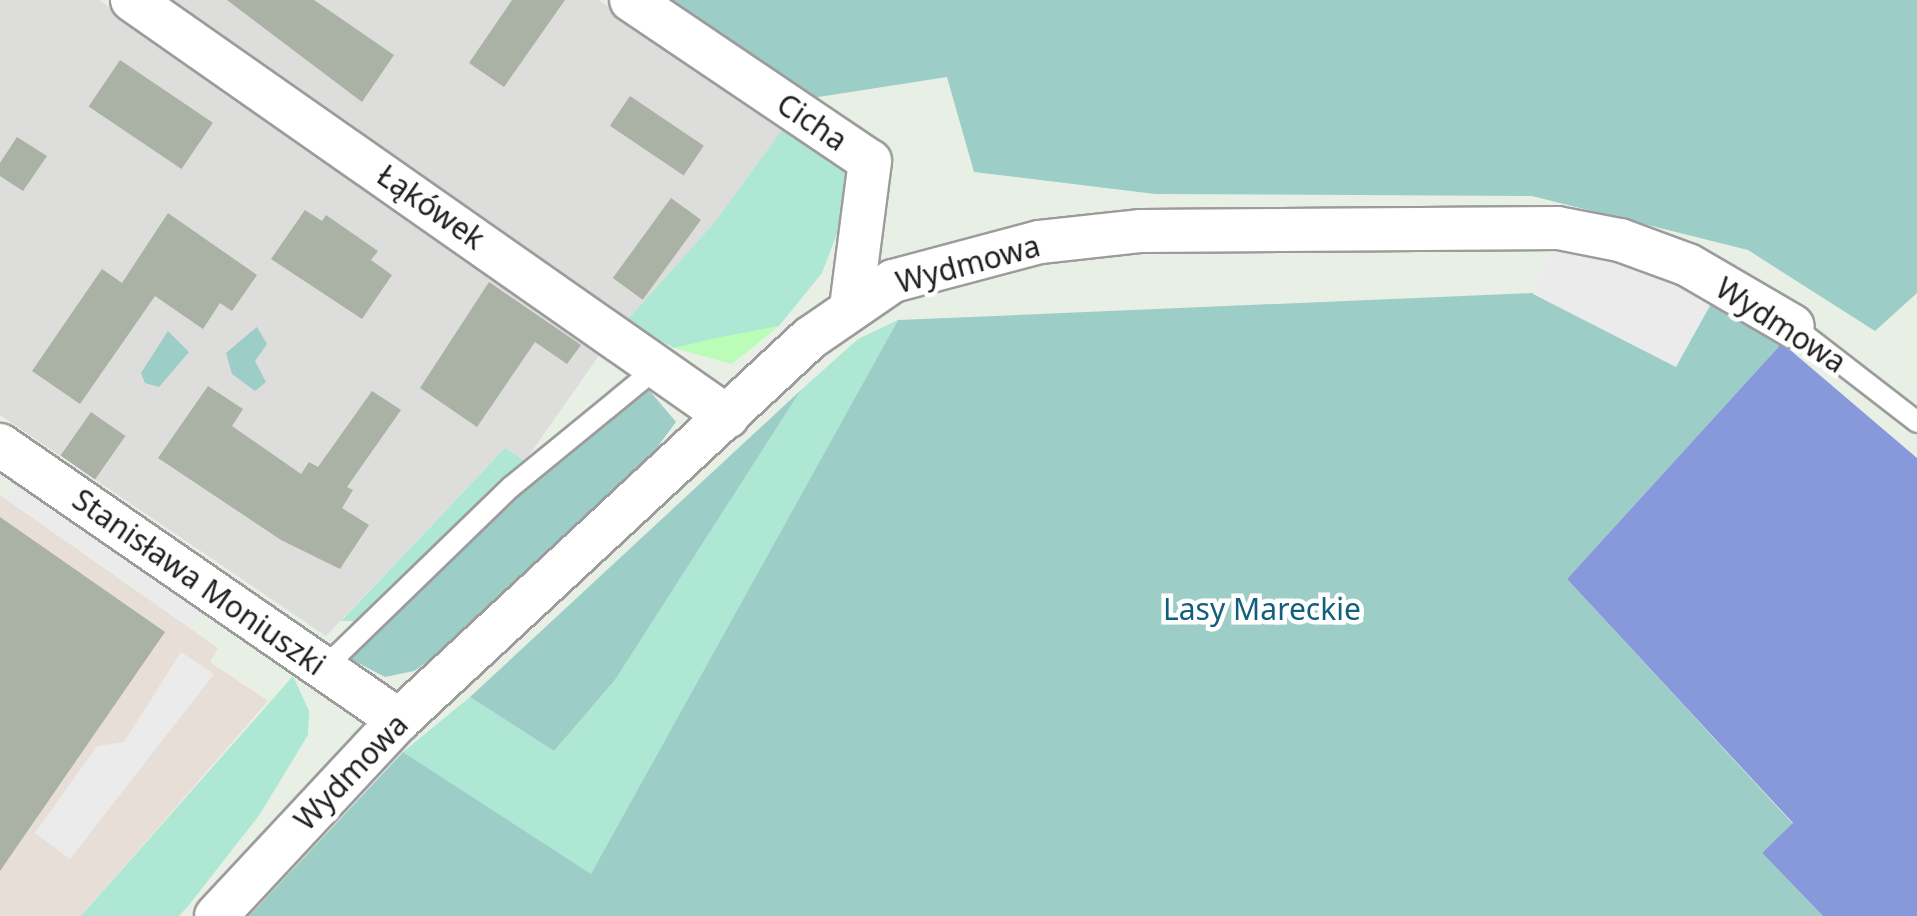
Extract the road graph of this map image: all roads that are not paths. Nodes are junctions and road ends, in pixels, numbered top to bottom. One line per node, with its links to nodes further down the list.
1 (132, 0): 5 (street, Łąkówek)
2 (631, 0): 3 (street, Cicha)
3 (851, 308): 4 (street, Wydmowa); 6 (street, Wydmowa)
4 (1793, 326): 7 (lane, Wydmowa)
5 (659, 366): 6 (street, Łąkówek); 9 (lane)
6 (728, 418): 10 (street, Wydmowa)
7 (1917, 422)
8 (0, 445): 9 (street, Stanisława Moniuszki)
9 (324, 668): 10 (street, Stanisława Moniuszki)
10 (399, 720): 11 (street, Wydmowa)
11 (216, 916)

